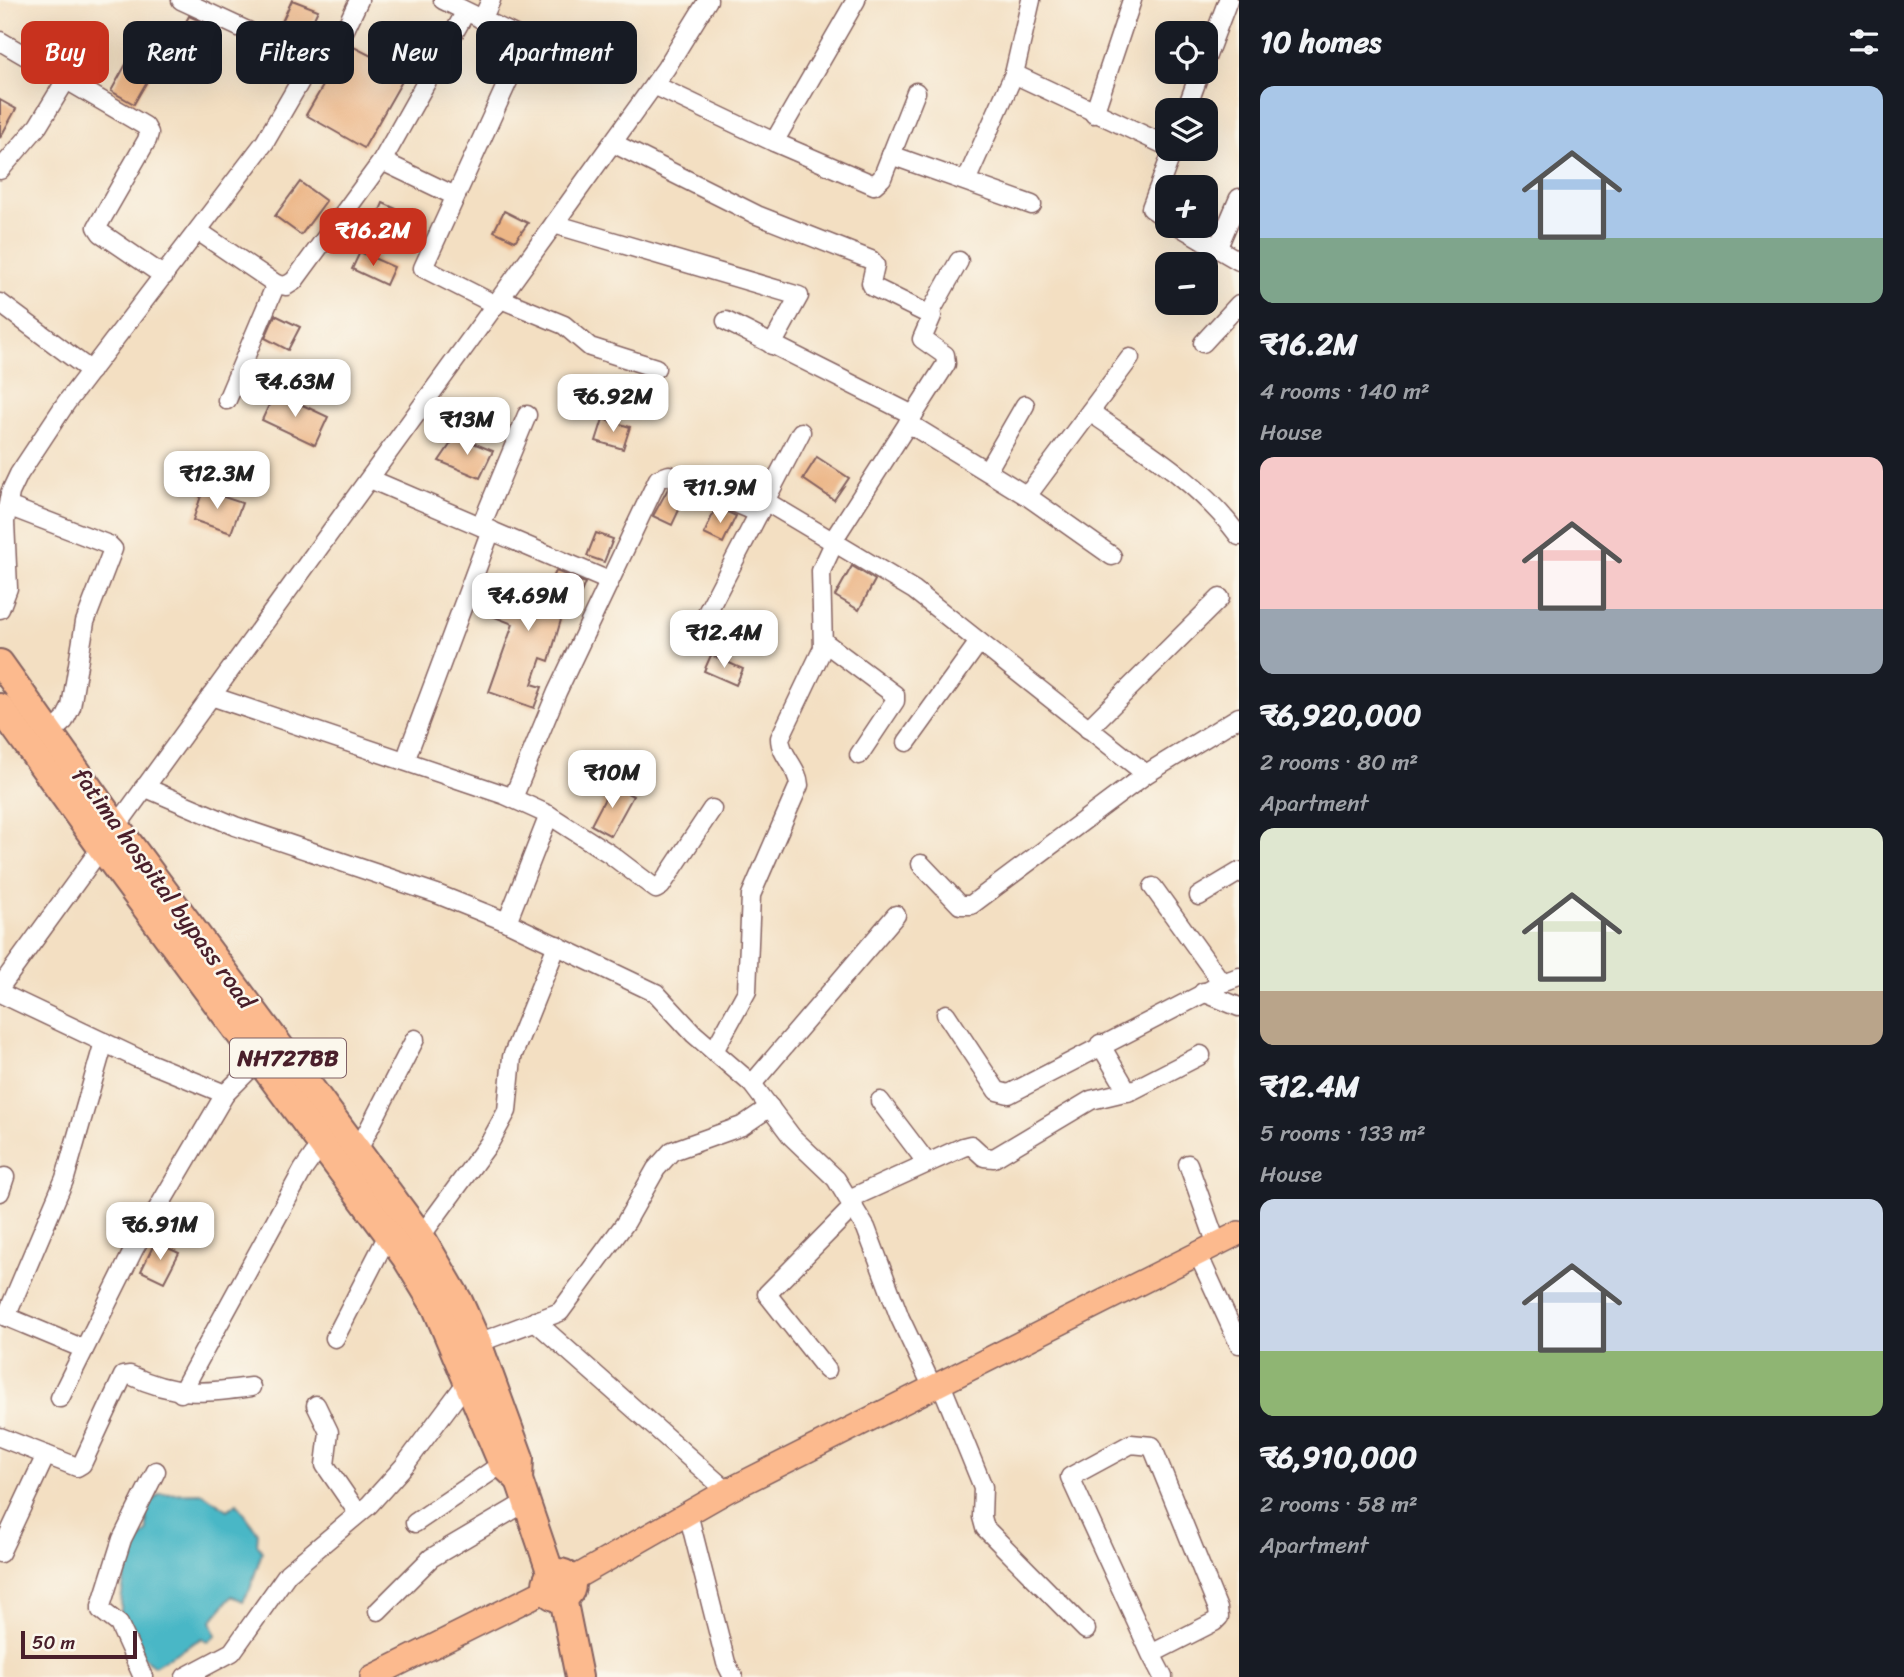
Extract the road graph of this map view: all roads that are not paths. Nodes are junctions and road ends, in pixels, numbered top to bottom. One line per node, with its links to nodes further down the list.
1 (181, 0): 13 (street)
2 (359, 0): 12 (street)
3 (443, 0): 10 (street)
4 (491, 0): 11 (street)
5 (708, 0): 21 (street)
6 (856, 0): 25 (street)
7 (1031, 0): 17 (street)
8 (1132, 0): 23 (street)
9 (1228, 0): 14 (street)
10 (465, 13): 11 (street); 28 (street)
11 (482, 20): 32 (street)
12 (349, 21)
13 (236, 26)
14 (1218, 26)
15 (0, 41): 16 (street)
16 (21, 53)
17 (1014, 74): 23 (street); 30 (street)
18 (64, 84): 29 (street)
19 (73, 84): 42 (street)
20 (299, 84): 37 (street)
21 (654, 85): 25 (street); 26 (street)
22 (916, 92): 27 (street)
23 (1094, 114): 24 (street)
24 (1155, 141)
25 (774, 142): 27 (street)
26 (612, 143): 36 (street); 47 (street)
27 (891, 155): 30 (street)
28 (382, 161): 32 (street); 43 (street)
29 (0, 170)
30 (966, 181): 34 (street)
31 (1155, 195): 35 (street)
32 (455, 196): 44 (street)
33 (1239, 198): 39 (street)
34 (1032, 205)
35 (1155, 211)
36 (554, 224): 44 (street); 50 (street)
37 (198, 231): 42 (street); 43 (street)
38 (1201, 238): 39 (street)
39 (1218, 247): 41 (street)
40 (959, 261): 47 (street)
41 (1239, 261)
42 (164, 276): 53 (street)
43 (276, 284): 54 (street)
44 (498, 302): 52 (street); 61 (street)
45 (0, 303): 53 (street)
46 (1239, 304): 49 (street)
47 (930, 313): 58 (street)
48 (726, 321): 50 (street)
49 (1203, 343)
50 (772, 345): 58 (street)
51 (1130, 358): 56 (street)
52 (656, 368)
53 (91, 371): 63 (street)
54 (227, 400)
55 (1025, 405): 60 (street)
56 (1090, 412): 62 (street); 66 (street)
57 (527, 415): 65 (street)
58 (911, 419): 60 (street); 67 (street)
59 (801, 432): 64 (street)
60 (987, 471): 62 (street)
61 (370, 479): 65 (street); 76 (street)
62 (1027, 496): 68 (street)
63 (8, 506): 71 (street); 80 (street)
64 (762, 507): 67 (street); 69 (street); 72 (street)
65 (486, 528): 69 (street); 83 (street)
66 (1239, 536)
67 (833, 542): 73 (street); 74 (street)
68 (1112, 556)
69 (609, 581): 86 (street)
70 (1220, 598): 79 (street)
71 (0, 609)
72 (698, 630)
73 (824, 642): 82 (street); 109 (street)
74 (979, 642): 79 (street); 81 (street)
75 (0, 663): 80 (highway, fatima hospital bypass road / NH727BB)
76 (211, 696): 83 (street); 85 (street)
77 (0, 707): 90 (highway, fatima hospital bypass road / NH727BB)
78 (1239, 718): 84 (street)
79 (1088, 729): 84 (street)
80 (51, 733): 89 (highway, fatima hospital bypass road / NH727BB)
81 (907, 742)
82 (859, 755)
83 (405, 761): 86 (street)
84 (1146, 774): 91 (street)
85 (144, 787): 89 (street); 96 (street)
86 (513, 798): 88 (street)
87 (712, 809): 88 (street)
88 (549, 815): 96 (street)
89 (117, 827): 90 (street); 101 (highway, fatima hospital bypass road / NH727BB)
90 (102, 849): 100 (street); 101 (highway, fatima hospital bypass road / NH727BB)
91 (920, 864)
92 (1239, 872): 94 (street)
93 (1153, 887): 99 (street)
94 (1199, 896)
95 (896, 915): 112 (street)
96 (507, 922): 97 (street)
97 (557, 945): 109 (street); 124 (street)
98 (1239, 977): 99 (street)
99 (1220, 984): 102 (street)
100 (0, 987)
101 (222, 990): 111 (highway, fatima hospital bypass road / NH727BB); 118 (highway, fatima hospital bypass road / NH727BB)
102 (1203, 992): 104 (street); 108 (street)
103 (0, 993): 107 (street)
104 (1239, 1007)
105 (946, 1014): 108 (street)
106 (415, 1039): 118 (street)
107 (104, 1042): 114 (street); 126 (street)
108 (1100, 1045): 113 (street)
109 (714, 1051): 112 (street)
110 (1201, 1055): 113 (street)
111 (258, 1061): 114 (street); 117 (highway, fatima hospital bypass road / NH727BB)
112 (752, 1084): 116 (street)
113 (1128, 1092): 119 (street)
114 (225, 1094): 131 (street)
115 (880, 1101): 119 (street)
116 (770, 1107): 121 (street); 127 (street)
117 (322, 1143): 122 (highway, fatima hospital bypass road / NH727BB); 136 (street)
118 (357, 1152): 124 (highway, fatima hospital bypass road / NH727BB)
119 (927, 1163): 121 (street)
120 (1188, 1164): 125 (street)
121 (852, 1203): 132 (street); 134 (street)
122 (388, 1233): 128 (street); 133 (highway, fatima hospital bypass road / NH727BB)
123 (1239, 1233): 125 (main road)
124 (421, 1236): 129 (highway, fatima hospital bypass road / NH727BB)
125 (1207, 1249): 130 (street); 134 (main road)
126 (3, 1315): 131 (street)
127 (535, 1321): 129 (street); 143 (street)
128 (335, 1338)
129 (478, 1343): 142 (highway, fatima hospital bypass road / NH727BB)
130 (1239, 1344)
131 (84, 1349): 137 (street)
132 (827, 1370)
133 (467, 1382): 142 (highway, fatima hospital bypass road / NH727BB); 144 (street)
134 (937, 1386): 143 (main road); 150 (street)
135 (251, 1387): 136 (street)
136 (181, 1392): 140 (street)
137 (60, 1398)
138 (316, 1405): 144 (street)
139 (0, 1437): 140 (street)
140 (46, 1455): 147 (street)
141 (156, 1471): 152 (street)
142 (516, 1482): 146 (street); 148 (highway, fatima hospital bypass road / NH727BB); 149 (street)
143 (727, 1491): 145 (main road)
144 (358, 1513): 153 (street)
145 (688, 1513): 148 (main road); 156 (street)
146 (415, 1523)
147 (0, 1553)
148 (558, 1586): 154 (main road); 155 (highway, fatima hospital bypass road / NH727BB)
149 (378, 1611)
150 (1086, 1630)
151 (1151, 1654): 151 (street); 157 (street)
152 (144, 1677)
153 (185, 1677)
154 (372, 1677)
155 (579, 1677)
156 (733, 1677)
157 (1163, 1677)

